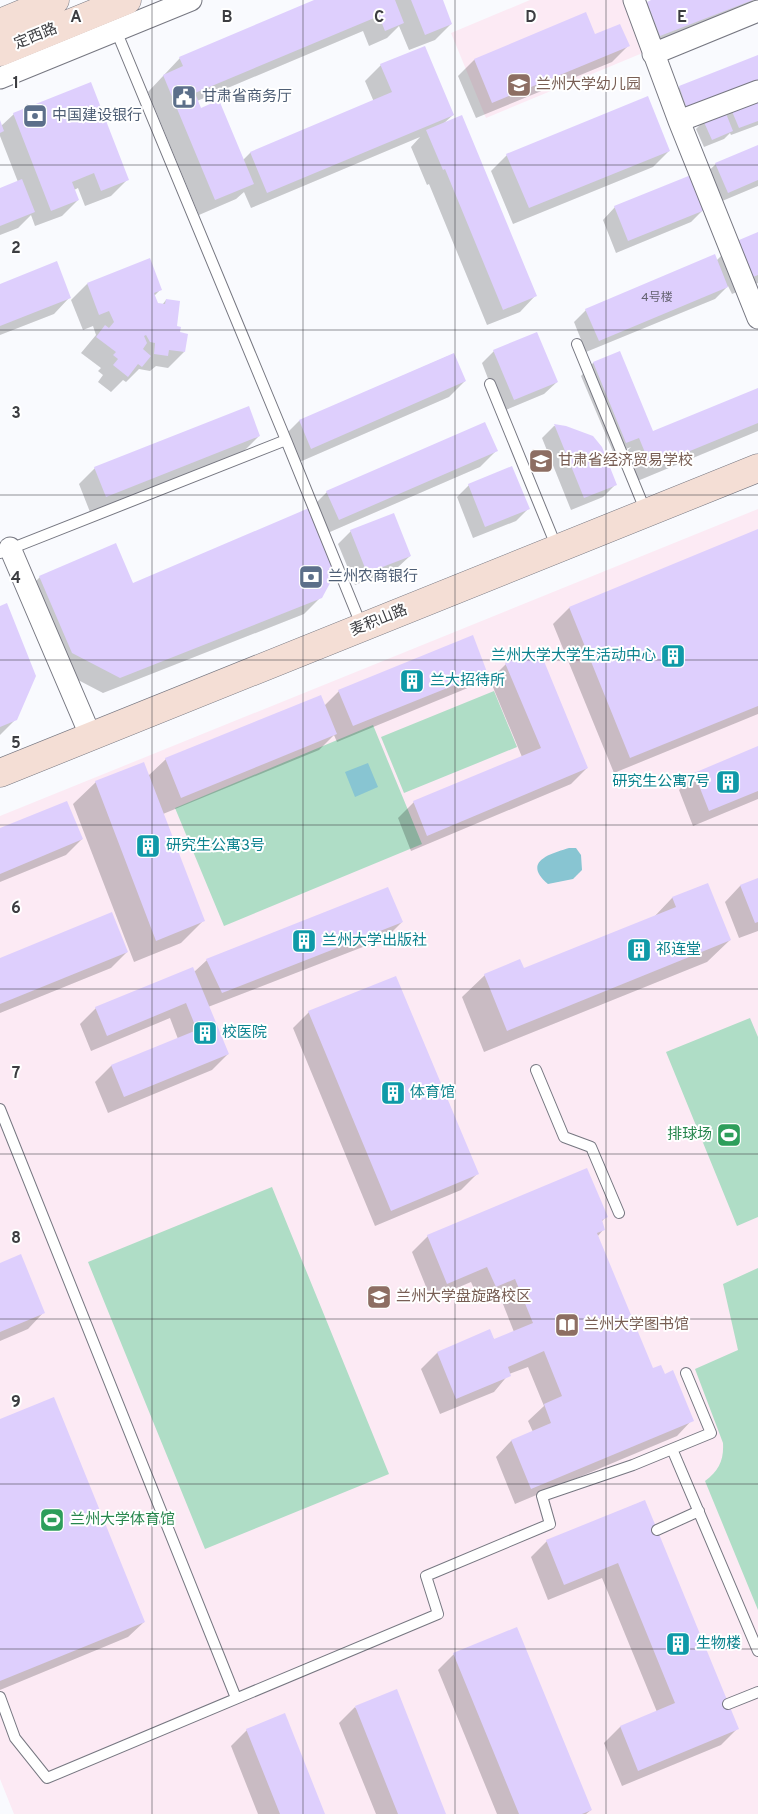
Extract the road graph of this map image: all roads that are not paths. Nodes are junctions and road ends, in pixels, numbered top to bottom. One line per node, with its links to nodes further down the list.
1 (54, 0): 6 (street, 定西路)
2 (191, 0): 5 (street)
3 (634, 0): 8 (street)
4 (758, 11): 8 (street)
5 (117, 13): 7 (street, 定西路); 9 (street); 15 (lane)
6 (0, 23)
7 (0, 52)
8 (653, 54): 11 (street)
9 (0, 78)
10 (758, 91): 11 (street)
11 (679, 121): 12 (street)
12 (758, 318)
13 (577, 344): 17 (lane)
14 (490, 384): 18 (lane)
15 (286, 440): 19 (lane); 20 (lane)
16 (758, 468): 17 (street, 麦积山路)
17 (646, 513): 18 (street, 麦积山路)
18 (557, 549): 20 (street, 麦积山路)
19 (5, 550): 21 (street)
20 (362, 627): 21 (street, 麦积山路)
21 (90, 737): 22 (street, 麦积山路)
22 (0, 773)
23 (536, 1070): 25 (lane)
24 (0, 1110): 33 (lane)
25 (619, 1213)
26 (686, 1373): 27 (lane)
27 (672, 1449): 28 (lane); 33 (lane)
28 (699, 1511): 29 (lane); 30 (lane)
29 (657, 1530)
30 (758, 1651)
31 (758, 1692): 34 (lane)
32 (0, 1697): 33 (lane)
33 (236, 1698)
34 (728, 1704)

